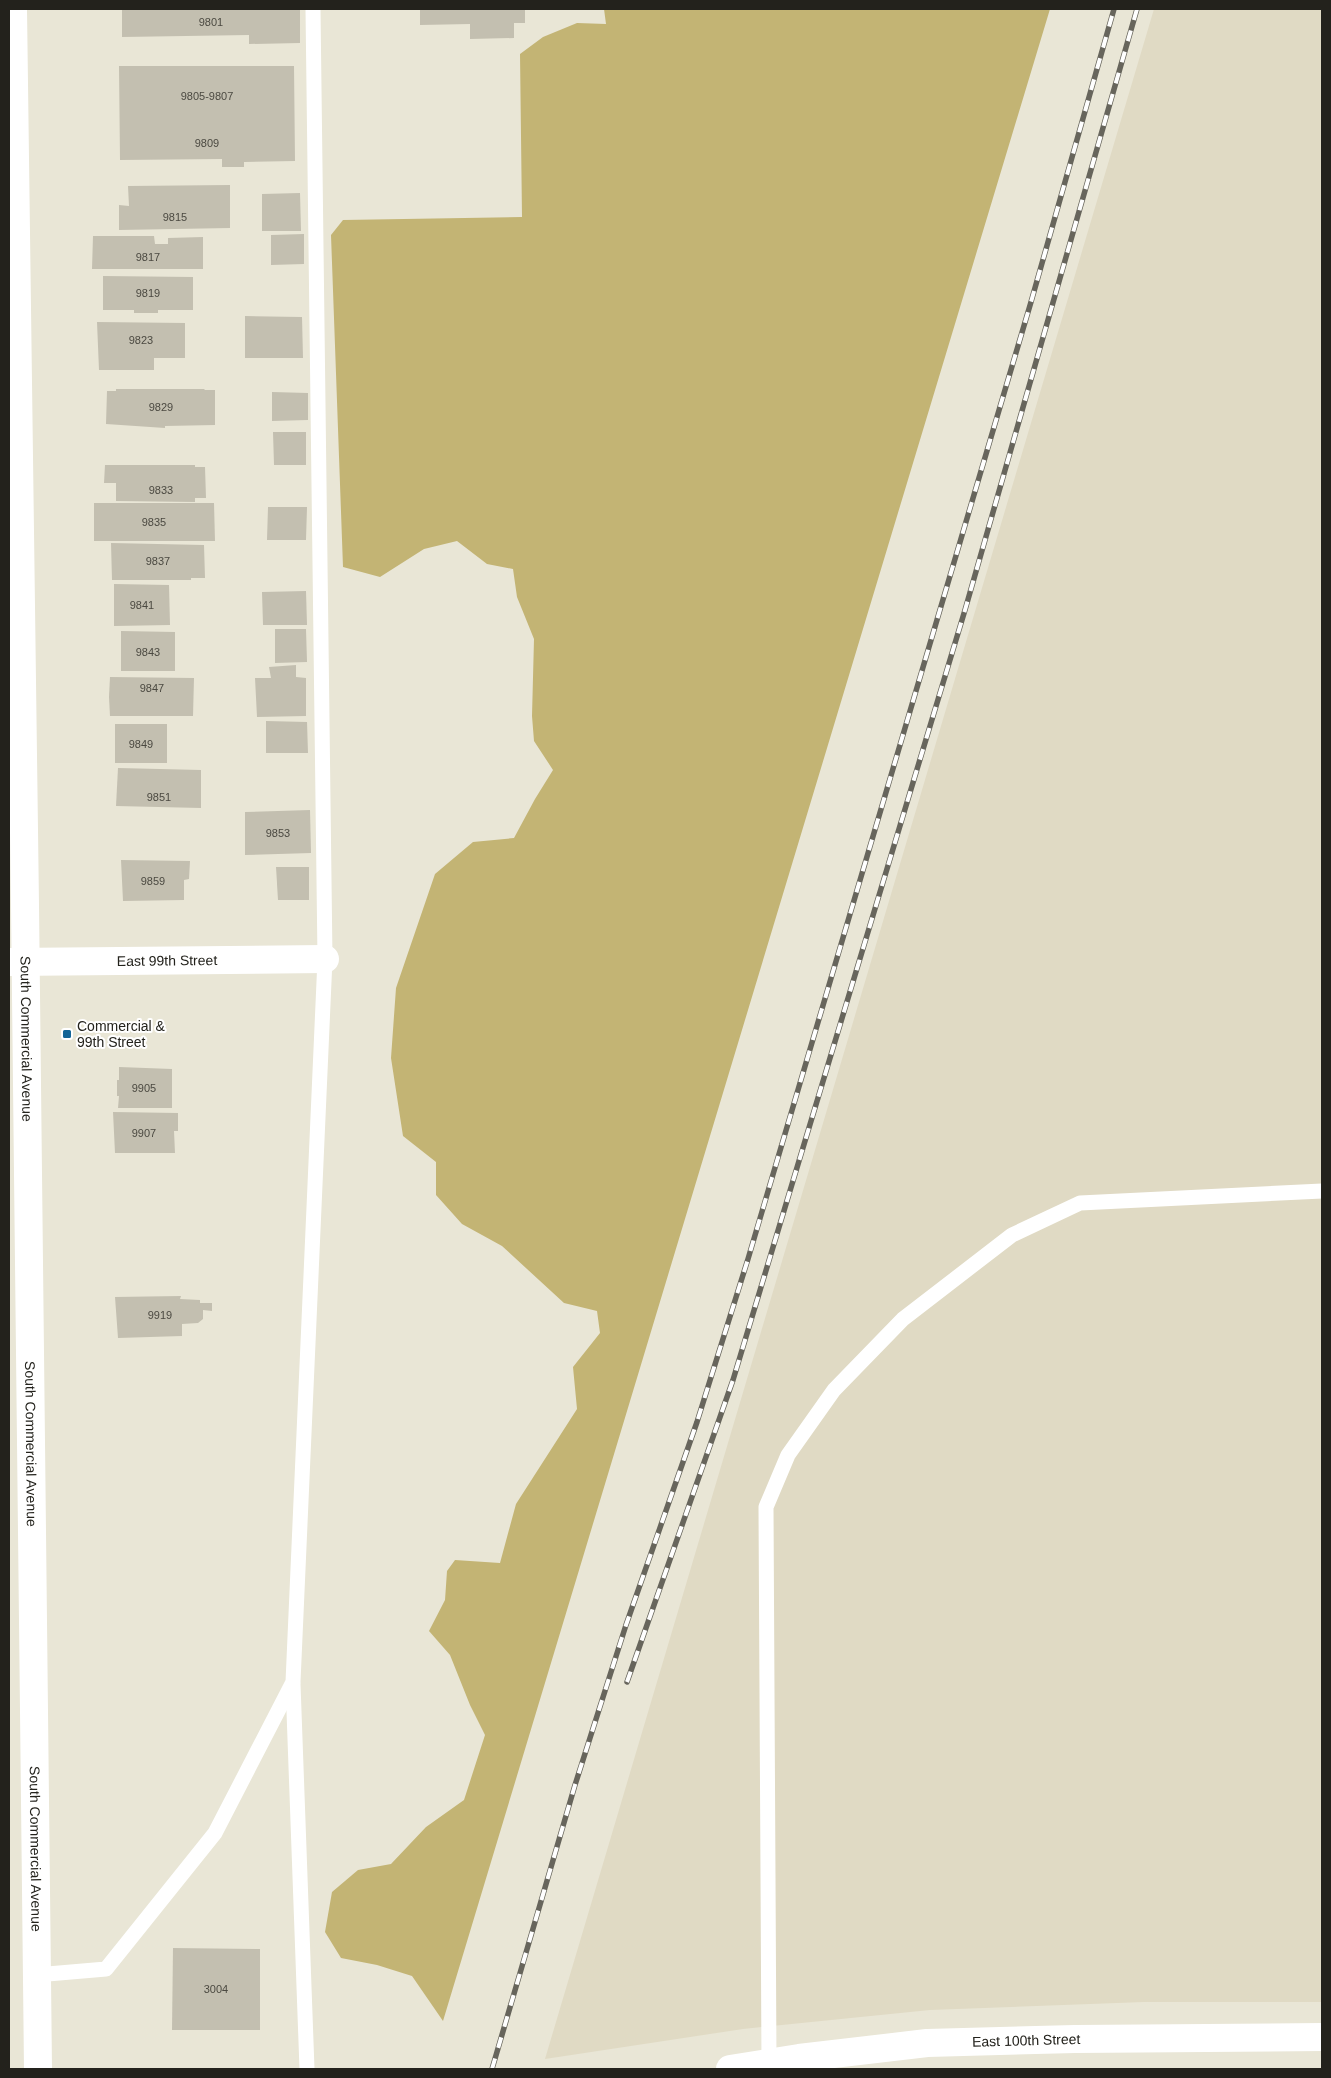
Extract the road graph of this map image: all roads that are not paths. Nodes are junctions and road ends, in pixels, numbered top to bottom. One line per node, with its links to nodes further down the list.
1 (13, 9): 4 (main road, South Commercial Avenue)
2 (313, 9): 3 (lane)
3 (326, 959): 4 (main road, East 99th Street); 6 (lane)
4 (17, 962): 7 (main road, South Commercial Avenue)
5 (1322, 1191): 9 (lane)
6 (293, 1682): 7 (lane); 11 (lane)
7 (36, 1975): 10 (main road, South Commercial Avenue)
8 (1322, 2038): 9 (main road, East 100th Street)
9 (788, 2063): 12 (main road, East 100th Street)
10 (38, 2069)
11 (307, 2069)
12 (730, 2069)

